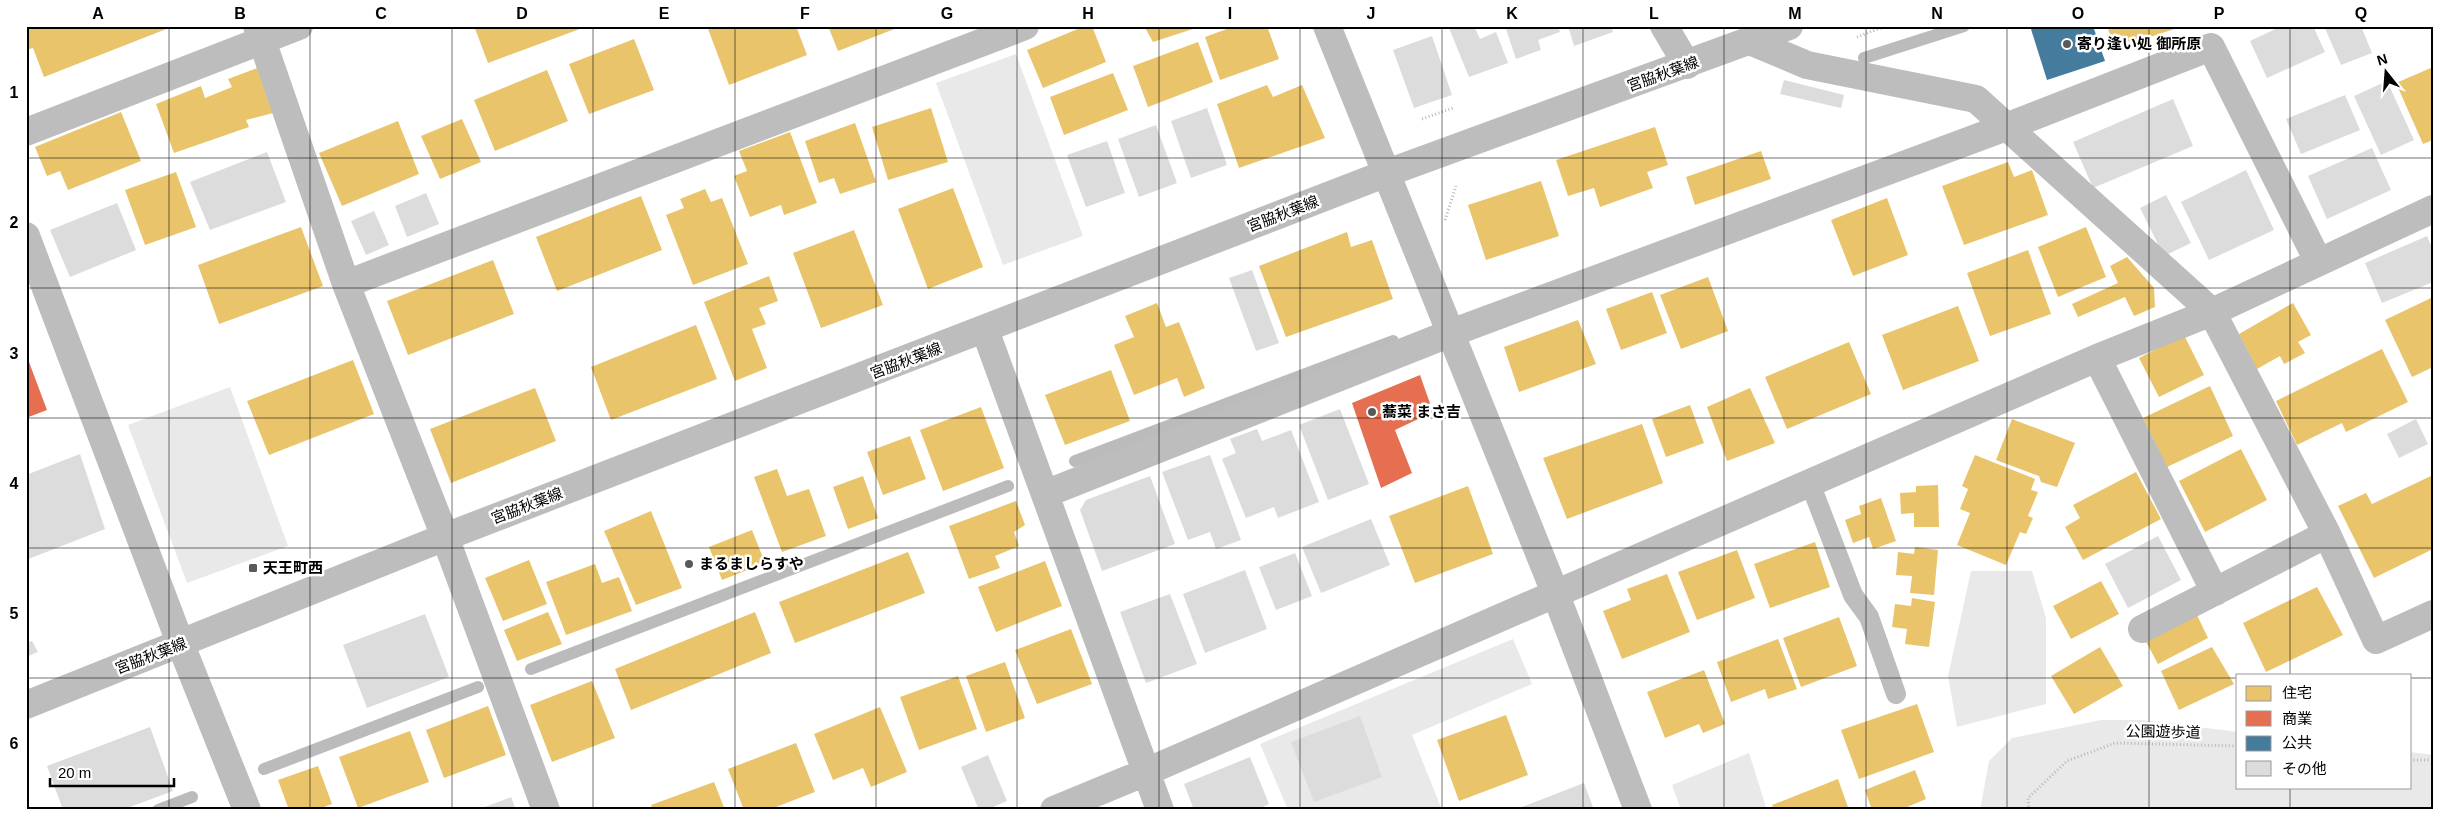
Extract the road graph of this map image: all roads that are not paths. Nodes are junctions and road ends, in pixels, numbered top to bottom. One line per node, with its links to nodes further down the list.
1 (299, 26): 6 (street)
2 (1025, 26): 15 (street)
3 (1327, 26): 11 (street)
4 (1664, 26): 8 (street)
5 (1789, 26): 7 (street, 宮脇秋葉線)
6 (260, 33): 10 (street); 15 (street)
7 (1750, 41): 8 (street, 宮脇秋葉線); 9 (street)
8 (1687, 65): 11 (street, 宮脇秋葉線)
9 (2006, 127): 14 (street); 16 (street); 18 (street)
10 (26, 132)
11 (1387, 173): 17 (street, 宮脇秋葉線); 18 (street)
12 (2433, 209): 14 (street)
13 (26, 236): 28 (street)
14 (2318, 262): 16 (street)
15 (346, 284): 23 (street)
16 (2212, 312): 19 (street); 22 (street)
17 (985, 330): 21 (street); 23 (street, 宮脇秋葉線)
18 (1451, 333): 21 (street); 25 (street)
19 (2097, 358): 20 (street); 24 (street)
20 (1810, 483): 25 (street); 29 (lane)
21 (1045, 494): 31 (street)
22 (2327, 534): 24 (street); 26 (street)
23 (445, 537): 28 (street, 宮脇秋葉線); 33 (street)
24 (2215, 592): 27 (street)
25 (1556, 595): 31 (street); 36 (street)
26 (2433, 614)
27 (2142, 629)
28 (181, 645): 30 (street, 宮脇秋葉線); 32 (street)
29 (1896, 694)
30 (26, 705)
31 (1146, 772): 34 (street); 35 (street)
32 (247, 810)
33 (546, 810)
34 (1054, 810)
35 (1160, 810)
36 (1638, 810)

